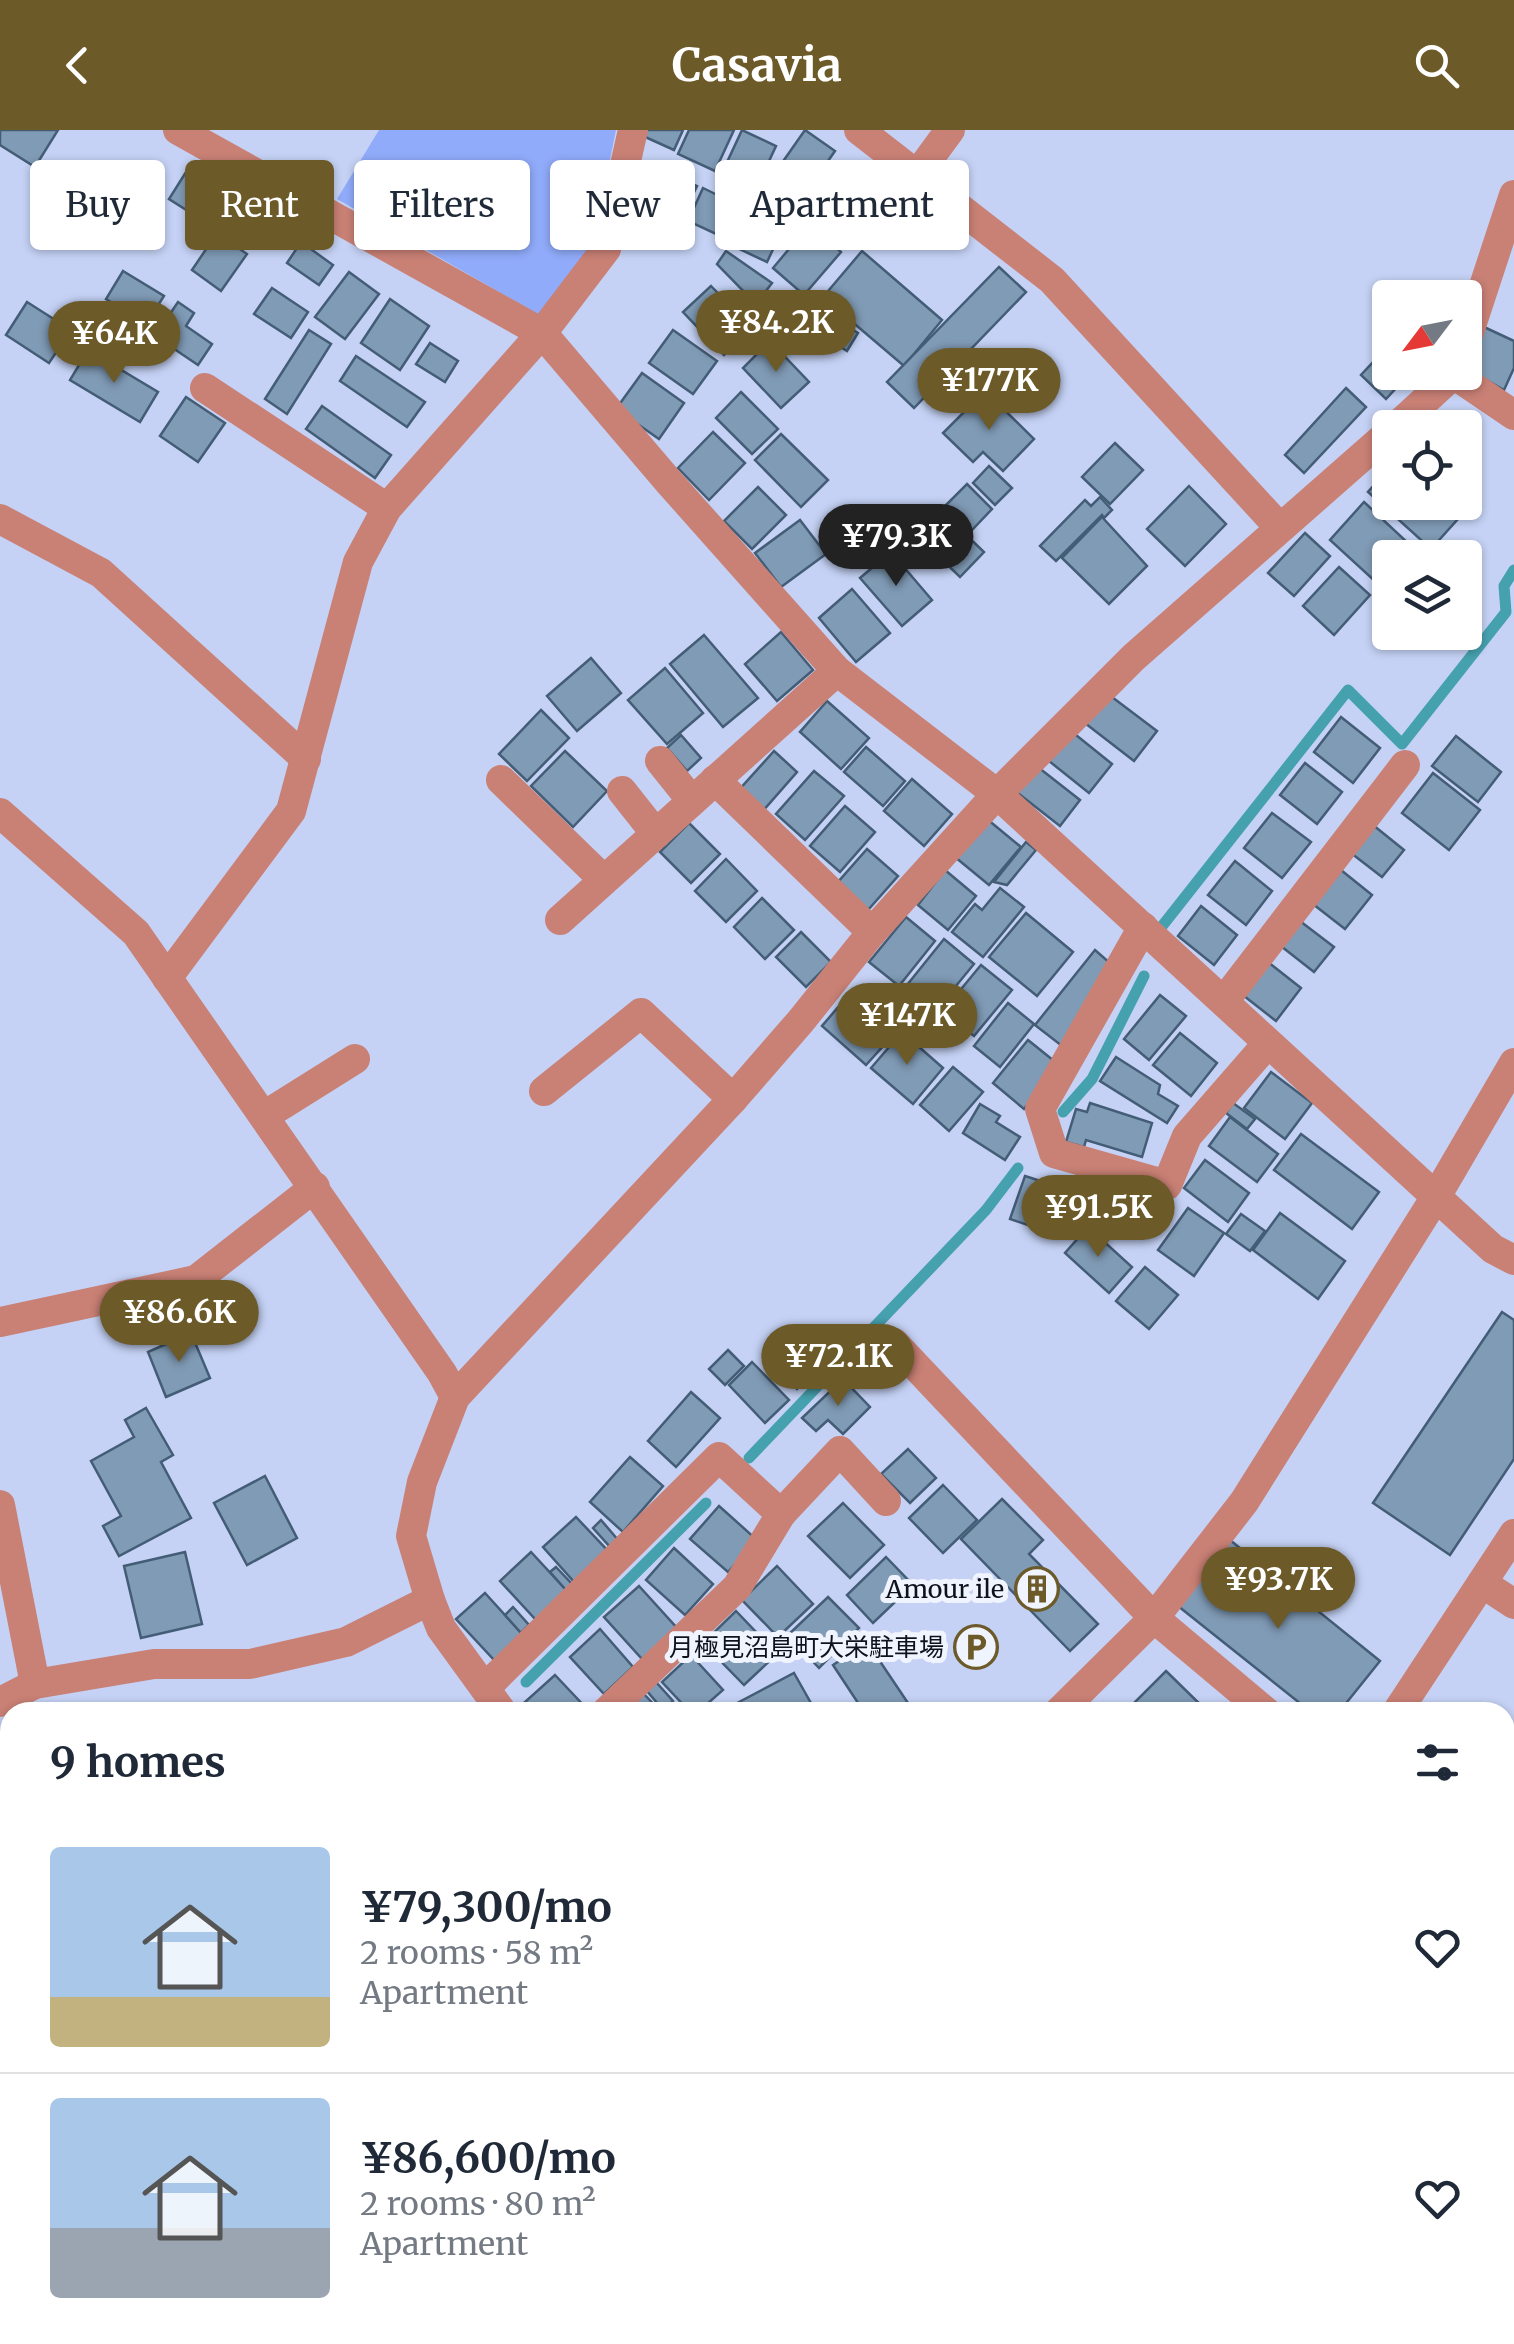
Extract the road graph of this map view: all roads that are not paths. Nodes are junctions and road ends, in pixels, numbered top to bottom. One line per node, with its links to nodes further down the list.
1 (633, 130): 10 (street)
2 (859, 130): 5 (street)
3 (950, 130): 6 (street)
4 (192, 133): 10 (street)
5 (898, 160)
6 (928, 160)
7 (1514, 195): 9 (street)
8 (969, 215): 19 (street)
9 (1482, 292)
10 (542, 333): 17 (street); 20 (street)
11 (205, 388): 17 (street)
12 (1437, 390): 14 (street)
13 (1478, 390): 15 (street)
14 (1415, 410)
15 (1514, 415)
16 (1372, 448): 19 (street)
17 (387, 508): 21 (street)
18 (0, 519): 21 (street)
19 (1280, 528): 27 (street)
20 (838, 671): 25 (street); 27 (street)
21 (306, 759): 34 (street)
22 (660, 761): 25 (street)
23 (1405, 765): 35 (street)
24 (501, 780): 30 (street)
25 (704, 791): 29 (street); 33 (street)
26 (622, 792): 29 (street)
27 (997, 794): 32 (street); 33 (street)
28 (0, 813): 34 (street)
29 (656, 834): 30 (street)
30 (604, 880): 31 (street)
31 (560, 920)
32 (1144, 928): 35 (street); 36 (street)
33 (872, 932): 40 (street)
34 (167, 978): 41 (street)
35 (1224, 1001): 36 (street)
36 (1268, 1042): 43 (street)
37 (355, 1058): 41 (street)
38 (1514, 1063): 43 (street)
39 (544, 1091): 40 (street)
40 (733, 1099): 47 (street)
41 (264, 1116): 42 (street)
42 (315, 1187): 45 (street); 47 (street)
43 (1436, 1195): 44 (street); 55 (street)
44 (1514, 1260)
45 (0, 1322)
46 (894, 1343): 55 (street)
47 (455, 1397): 53 (street)
48 (886, 1501): 50 (street)
49 (0, 1505): 56 (street)
50 (781, 1514): 57 (street); 59 (street)
51 (1514, 1534): 52 (street)
52 (1482, 1583): 54 (street); 62 (street)
53 (430, 1600): 56 (street); 57 (street)
54 (1514, 1604)
55 (1154, 1618): 60 (street); 61 (street)
56 (34, 1684): 58 (street)
57 (493, 1700)
58 (0, 1702)
59 (617, 1702)
60 (1069, 1702)
61 (1254, 1702)
62 (1404, 1702)

